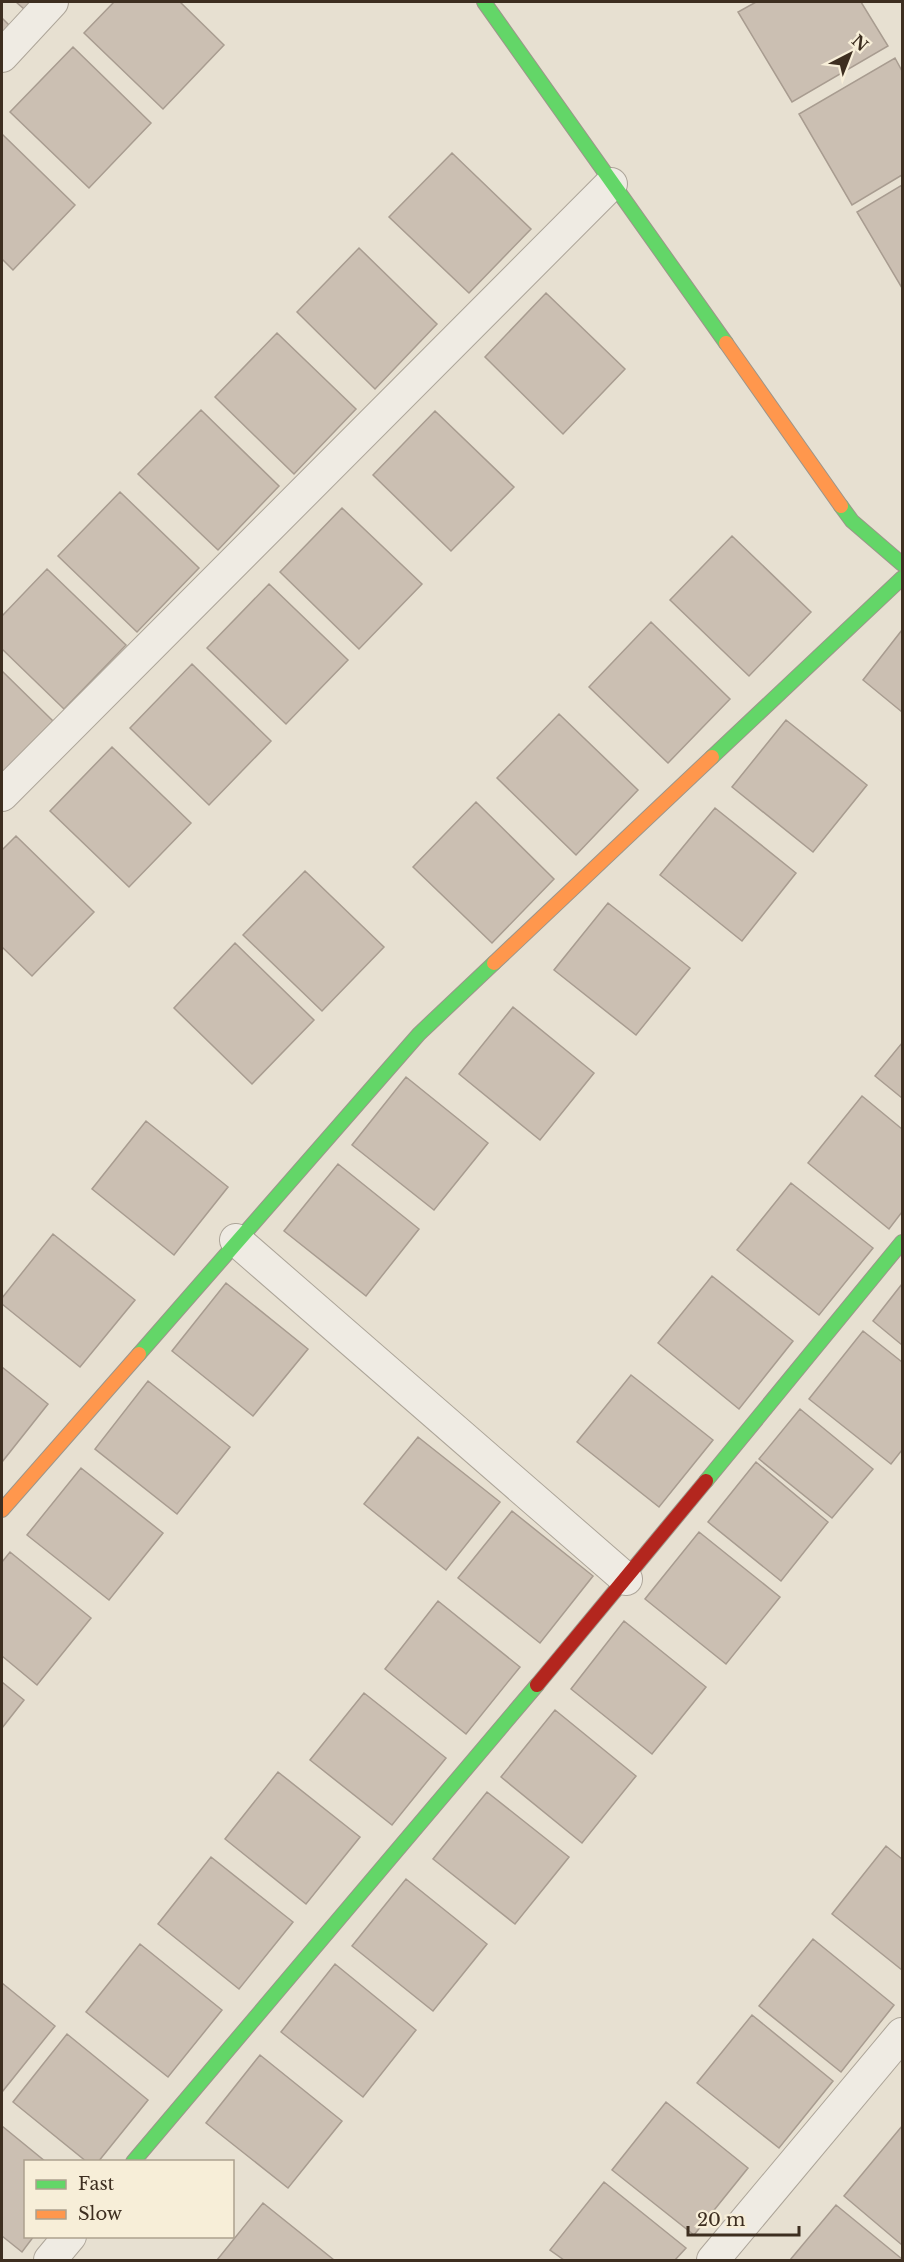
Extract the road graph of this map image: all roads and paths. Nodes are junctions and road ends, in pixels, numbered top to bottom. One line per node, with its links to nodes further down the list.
1 (52, 2): 3 (street)
2 (484, 2): 4 (street)
3 (2, 56)
4 (611, 184): 5 (street); 7 (street)
5 (903, 564)
6 (903, 578): 8 (street)
7 (2, 795)
8 (236, 1240): 10 (street); 11 (street)
9 (903, 1242): 11 (street)
10 (2, 1510)
11 (626, 1579): 13 (street)
12 (903, 2034): 16 (street)
13 (135, 2160)
14 (68, 2238): 15 (street)
15 (50, 2260)
16 (713, 2260)

